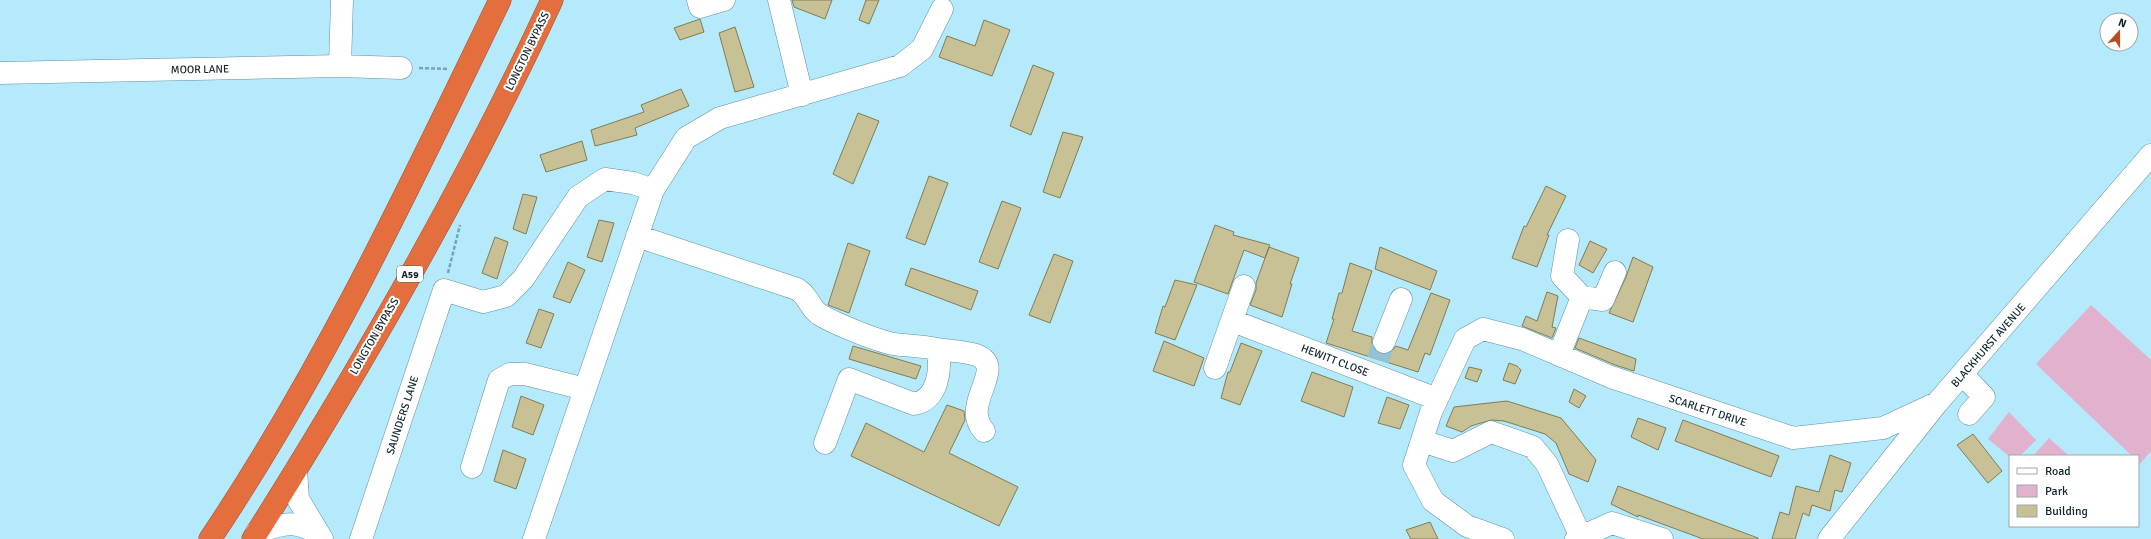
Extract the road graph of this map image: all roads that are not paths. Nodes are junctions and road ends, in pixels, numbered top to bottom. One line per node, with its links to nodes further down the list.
1 (342, 0): 8 (street)
2 (500, 0): 38 (highway)
3 (552, 0): 34 (highway, LONGTON BYPASS / A59)
4 (698, 0): 5 (street)
5 (724, 0)
6 (779, 0): 11 (street)
7 (942, 9): 11 (street)
8 (340, 66): 9 (street, MOOR LANE); 10 (street, MOOR LANE)
9 (401, 68)
10 (0, 73)
11 (802, 95): 13 (street)
12 (2151, 155): 25 (street, BLACKHURST AVENUE)
13 (653, 190): 14 (street); 39 (street, SAUNDERS LANE)
14 (637, 236): 21 (street); 26 (street)
15 (1568, 240): 18 (street)
16 (1615, 272): 18 (street)
17 (1244, 286): 20 (street)
18 (1582, 296): 22 (street)
19 (1401, 299): 23 (street)
20 (1233, 322): 23 (street, HEWITT CLOSE); 24 (street)
21 (937, 349): 30 (street); 32 (street)
22 (1559, 355): 27 (street, SCARLETT DRIVE); 28 (street, SCARLETT DRIVE)
23 (1379, 359): 27 (street, HEWITT CLOSE)
24 (1215, 368)
25 (1962, 374): 28 (street, BLACKHURST AVENUE); 29 (street)
26 (585, 388): 33 (street); 40 (street)
27 (1437, 399): 31 (street)
28 (1937, 403): 43 (street, BLACKHURST AVENUE)
29 (1969, 414)
30 (984, 431)
31 (1422, 441): 37 (street); 41 (street)
32 (825, 443)
33 (472, 467)
34 (296, 470): 35 (highway, LONGTON BYPASS / A59); 36 (street)
35 (255, 535): 36 (street)
36 (320, 536)
37 (1578, 538): 42 (street)
38 (210, 539)
39 (361, 539)
40 (534, 539)
41 (1503, 539)
42 (1662, 539)
43 (1829, 539)

